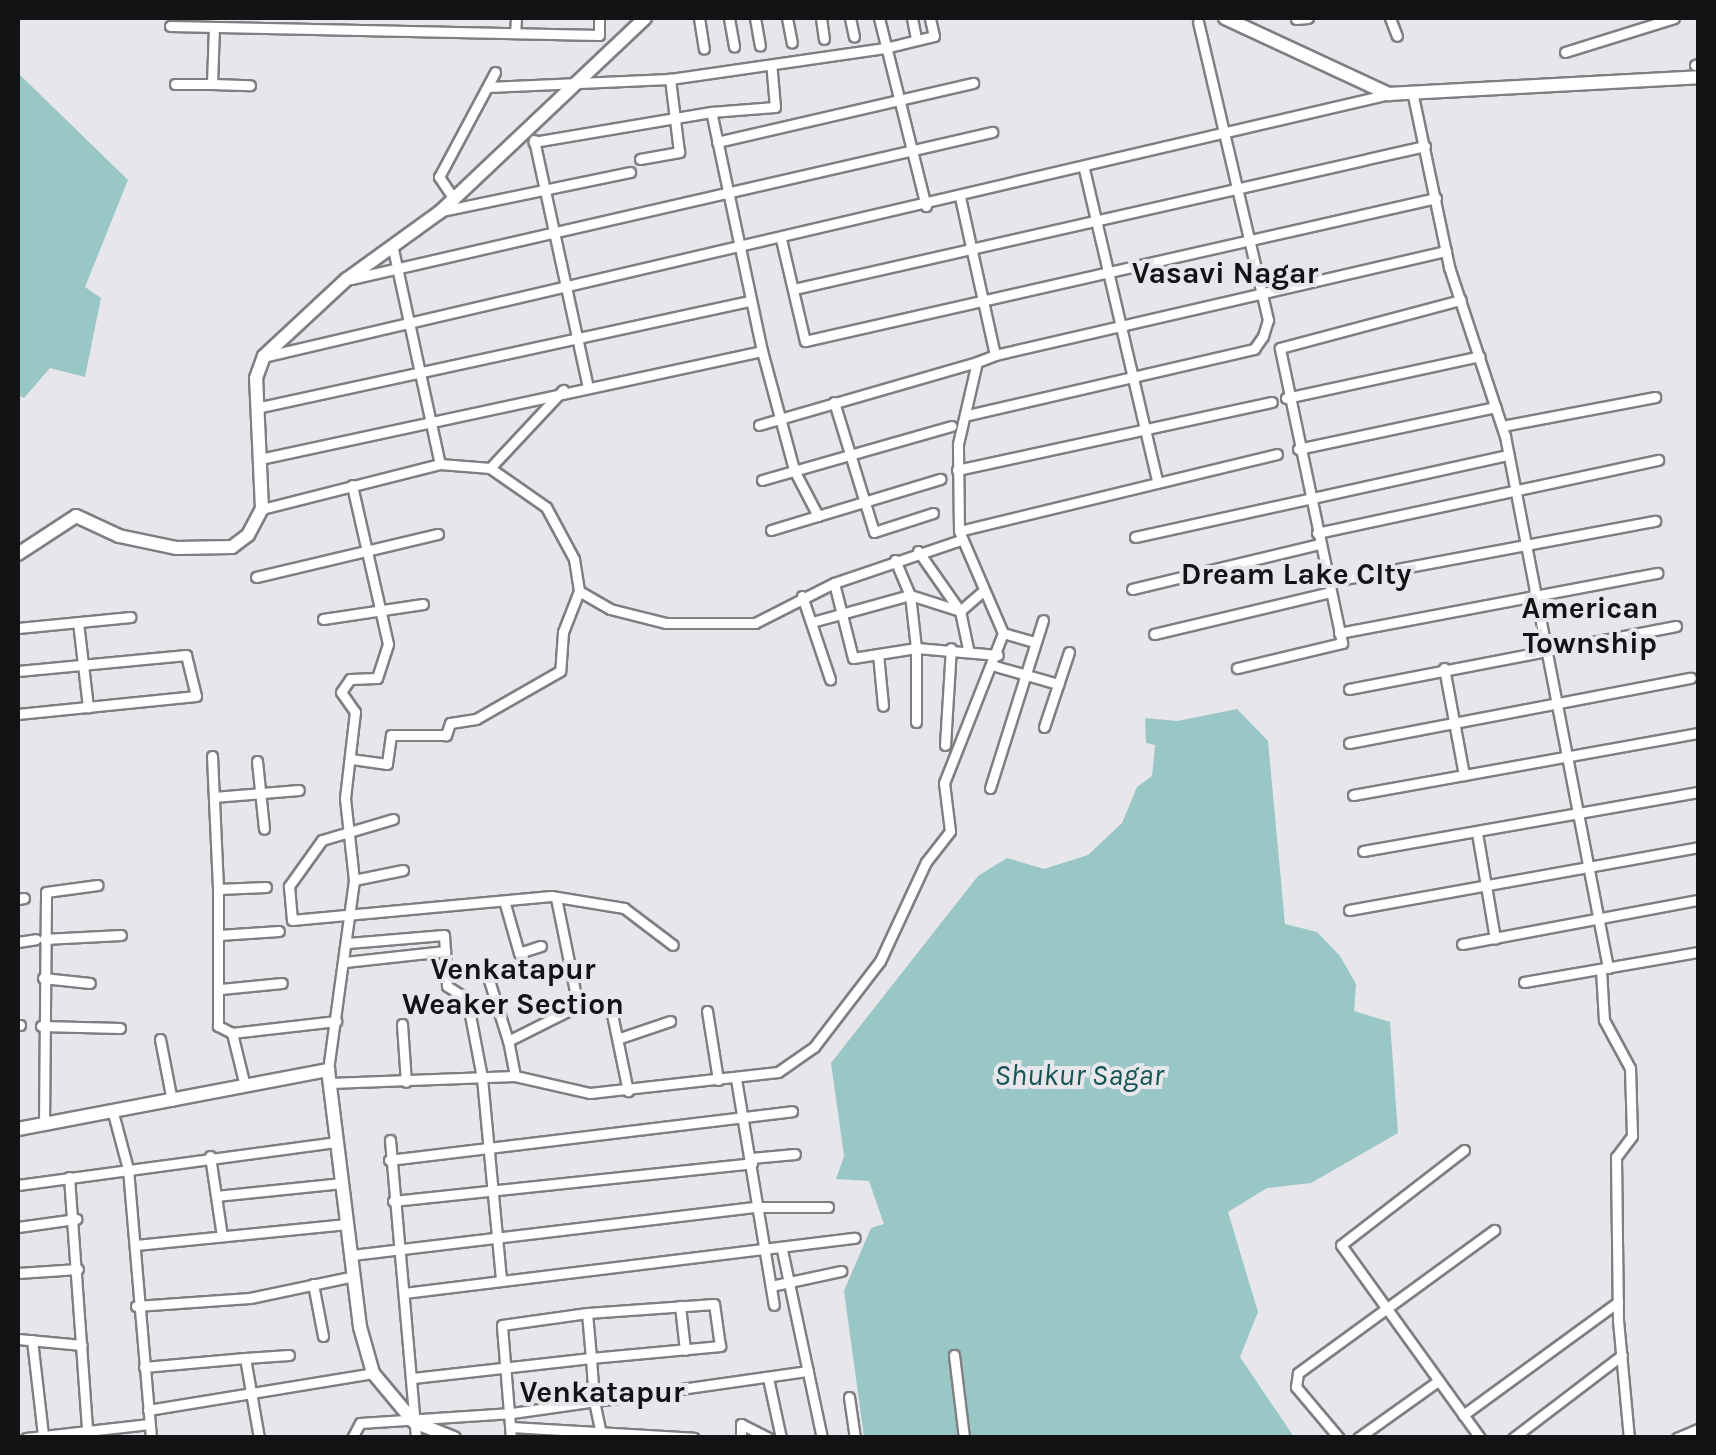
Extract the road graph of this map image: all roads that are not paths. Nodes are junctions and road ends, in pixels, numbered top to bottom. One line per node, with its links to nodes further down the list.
1 (379, 18): 23 (street)
2 (516, 18): 24 (street)
3 (599, 18): 25 (street)
4 (645, 18): 35 (street)
5 (699, 18): 34 (street)
6 (729, 18): 32 (street)
7 (754, 18): 31 (street)
8 (787, 18): 30 (street)
9 (820, 18): 28 (street)
10 (850, 18): 27 (street)
11 (879, 18): 33 (street)
12 (912, 18): 29 (street)
13 (930, 18): 29 (street)
14 (1225, 18): 48 (street)
15 (1296, 18): 16 (street)
16 (1308, 18)
17 (1390, 18): 26 (street)
18 (1674, 18): 36 (street)
19 (1200, 21): 54 (street)
20 (261, 23): 22 (street); 23 (street)
21 (170, 26): 22 (street)
22 (214, 27): 43 (street)
23 (379, 30): 24 (street)
24 (515, 32): 25 (street)
25 (599, 35): 35 (street)
26 (1397, 36)
27 (854, 37)
28 (824, 39)
29 (916, 40): 33 (street)
30 (792, 42)
31 (760, 46)
32 (734, 47)
33 (886, 48): 38 (street); 49 (street)
34 (704, 49)
35 (615, 51): 44 (street)
36 (1565, 52)
37 (1697, 68): 47 (street)
38 (772, 70): 40 (street); 50 (street)
39 (495, 72): 46 (street)
40 (670, 79): 44 (street); 51 (street)
41 (974, 83): 49 (street)
42 (175, 84): 43 (street)
43 (212, 84): 45 (street)
44 (579, 84): 46 (street); 52 (street)
45 (250, 85)
46 (488, 87): 67 (street)
47 (1412, 91): 48 (street); 57 (street)
48 (1389, 94): 54 (street)
49 (896, 101): 56 (street); 58 (street)
50 (711, 112): 51 (street); 56 (street)
51 (674, 116): 55 (street); 59 (street)
52 (531, 127): 55 (street); 67 (street)
53 (992, 132): 58 (street)
54 (1227, 137): 60 (street); 63 (street)
55 (534, 142): 62 (street)
56 (717, 142): 64 (street)
57 (1424, 146): 63 (street); 66 (street)
58 (911, 153): 64 (street); 68 (street)
59 (640, 158)
60 (1084, 169): 65 (street); 70 (street)
61 (630, 172): 62 (street)
62 (546, 189): 69 (street); 71 (street)
63 (1239, 190): 70 (street); 73 (street)
64 (727, 196): 71 (street); 74 (street)
65 (960, 198): 68 (street); 76 (street)
66 (1436, 198): 73 (street); 77 (street)
67 (454, 199): 69 (street)
68 (926, 206): 72 (street)
69 (440, 212): 75 (street)
70 (1098, 219): 76 (street); 79 (street)
71 (556, 236): 78 (street); 81 (street)
72 (781, 239): 74 (street); 82 (street)
73 (1250, 240): 79 (street); 83 (street)
74 (739, 248): 81 (street); 84 (street)
75 (392, 249): 78 (street); 80 (street)
76 (971, 250): 82 (street); 85 (street)
77 (1446, 251): 83 (street); 86 (street)
78 (398, 269): 80 (street); 87 (street)
79 (1108, 272): 85 (street); 88 (street)
80 (347, 280): 92 (street)
81 (568, 288): 87 (street); 89 (street)
82 (794, 289): 85 (street)
83 (1262, 292): 88 (street); 96 (street)
84 (749, 300): 89 (street); 90 (street)
85 (982, 300): 91 (street)
86 (1461, 300): 93 (street); 100 (street)
87 (410, 324): 92 (street); 95 (street)
88 (1119, 324): 91 (street); 96 (street)
89 (578, 335): 95 (street); 97 (street)
90 (762, 351): 97 (street); 106 (street)
91 (994, 355): 94 (street)
92 (264, 356): 104 (street)
93 (1480, 356): 100 (street); 103 (street)
94 (977, 362): 101 (street); 105 (street)
95 (418, 370): 104 (street); 107 (street)
96 (1133, 376): 105 (street); 111 (street)
97 (587, 384): 98 (street)
98 (564, 390): 107 (street); 119 (street)
99 (1655, 396): 110 (street)
100 (1286, 398): 112 (street)
101 (834, 402): 106 (street); 113 (street)
102 (1272, 402): 111 (street)
103 (1496, 407): 110 (street); 112 (street)
104 (256, 408): 116 (street)
105 (968, 415): 121 (street)
106 (780, 418): 108 (street); 120 (street)
107 (431, 421): 116 (street); 118 (street)
108 (759, 425)
109 (951, 426): 113 (street)
110 (1502, 426): 115 (street)
111 (1145, 427): 121 (street); 124 (street)
112 (1298, 449): 127 (street)
113 (848, 454): 120 (street); 128 (street)
114 (1276, 454): 124 (street)
115 (1508, 455): 126 (street); 127 (street)
116 (260, 459): 129 (street)
117 (1658, 460): 126 (street)
118 (440, 464): 119 (street); 125 (street)
119 (490, 468): 148 (street)
120 (794, 470): 123 (street); 131 (street)
121 (957, 470): 135 (street)
122 (940, 478): 128 (street)
123 (762, 480)
124 (1157, 480): 135 (street)
125 (352, 485): 129 (street); 139 (street)
126 (1514, 488): 137 (street); 138 (street)
127 (1308, 497): 136 (street); 137 (street)
128 (863, 502): 130 (street); 131 (street)
129 (262, 509): 141 (street)
130 (933, 514)
131 (818, 516): 133 (street)
132 (1655, 520): 138 (street)
133 (772, 530)
134 (438, 534): 139 (street)
135 (959, 535): 140 (street); 149 (street)
136 (1134, 537)
137 (1318, 539): 146 (street); 147 (street)
138 (1526, 544): 146 (street); 152 (street)
139 (368, 551): 144 (street); 154 (street)
140 (918, 551): 142 (street); 155 (street)
141 (18, 554)
142 (894, 560): 145 (street); 150 (street)
143 (1657, 572): 152 (street)
144 (256, 578)
145 (834, 584): 151 (street); 156 (street)
146 (1329, 587): 165 (street); 166 (street)
147 (1132, 589)
148 (579, 591): 151 (street); 196 (street)
149 (981, 594): 155 (street); 164 (street)
150 (910, 595): 155 (street); 156 (street); 168 (street)
151 (802, 596): 161 (street)
152 (1536, 596): 165 (street); 171 (street)
153 (422, 604): 154 (street)
154 (382, 610): 158 (street); 196 (street)
155 (960, 611): 170 (street)
156 (838, 612): 161 (street); 173 (street)
157 (130, 617): 160 (street)
158 (323, 620)
159 (1043, 620): 167 (street)
160 (78, 622): 163 (street); 175 (street)
161 (812, 622): 180 (street)
162 (1676, 626): 171 (street)
163 (18, 628)
164 (1002, 633): 167 (street); 174 (street)
165 (1339, 633): 176 (street)
166 (1154, 634)
167 (1035, 642): 179 (street)
168 (916, 648): 169 (street); 173 (street); 188 (street)
169 (952, 648): 170 (street); 193 (street)
170 (968, 648): 174 (street)
171 (1546, 649): 177 (street); 184 (street)
172 (1069, 652): 182 (street)
173 (878, 654): 185 (street)
174 (997, 660): 179 (street); 261 (street)
175 (83, 664): 178 (street); 186 (street); 186 (street)
176 (1238, 668)
177 (1444, 668): 183 (street); 189 (street)
178 (18, 670)
179 (1027, 674): 182 (street); 199 (street)
180 (830, 678)
181 (1691, 678): 184 (street)
182 (1058, 684): 190 (street)
183 (1348, 689)
184 (1556, 704): 189 (street); 195 (street)
185 (883, 706)
186 (88, 707): 187 (street)
187 (18, 714)
188 (916, 722)
189 (1455, 723): 192 (street); 198 (street)
190 (1044, 727)
191 (1698, 734): 195 (street)
192 (1349, 743)
193 (945, 745)
194 (212, 756): 204 (street)
195 (1567, 757): 198 (street); 205 (street)
196 (350, 760): 208 (street)
197 (256, 761): 202 (street)
198 (1464, 775): 203 (street)
199 (990, 788)
200 (299, 790): 202 (street)
201 (1698, 792): 205 (street)
202 (259, 794): 204 (street); 207 (street)
203 (1353, 795)
204 (214, 797): 218 (street)
205 (1578, 813): 209 (street); 212 (street)
206 (393, 819): 208 (street)
207 (264, 829)
208 (348, 832): 214 (street); 224 (street)
209 (1477, 833): 211 (street); 216 (street)
210 (1698, 847): 212 (street)
211 (1364, 851)
212 (1588, 866): 216 (street); 225 (street)
213 (404, 870): 214 (street)
214 (354, 880): 224 (street)
215 (98, 885): 231 (street)
216 (1487, 885): 223 (street); 230 (street)
217 (266, 887): 218 (street)
218 (218, 889): 229 (street)
219 (556, 898): 221 (street); 235 (street); 257 (street)
220 (1698, 900): 225 (street)
221 (504, 904): 222 (street); 236 (street)
222 (426, 909): 224 (street); 227 (street)
223 (1350, 910)
224 (349, 915): 233 (street)
225 (1598, 919): 230 (street); 240 (street)
226 (278, 932): 229 (street)
227 (429, 932): 233 (street); 237 (street)
228 (121, 936): 231 (street)
229 (219, 936): 246 (street)
230 (1496, 938): 234 (street)
231 (40, 939): 232 (street); 242 (street)
232 (18, 942)
233 (348, 943): 239 (street)
234 (1462, 944)
235 (673, 945)
236 (541, 946)
237 (444, 951): 239 (street); 260 (street)
238 (1698, 952): 240 (street)
239 (345, 962): 249 (street)
240 (1604, 969): 244 (street); 310 (street)
241 (488, 977): 257 (street)
242 (43, 978): 245 (street); 252 (street)
243 (282, 982): 246 (street)
244 (1524, 982)
245 (90, 984)
246 (220, 989): 254 (street)
247 (706, 1011): 262 (street)
248 (612, 1014): 256 (street)
249 (336, 1021): 254 (street); 258 (street)
250 (670, 1021): 256 (street)
251 (402, 1024): 263 (street)
252 (41, 1026): 253 (street); 270 (street)
253 (120, 1028)
254 (232, 1033): 264 (street)
255 (160, 1038): 266 (street)
256 (620, 1038): 265 (street)
257 (508, 1041): 259 (street)
258 (329, 1076): 263 (street); 264 (street); 273 (street)
259 (515, 1076): 260 (street); 265 (street)
260 (482, 1078): 263 (street); 274 (street)
261 (736, 1079): 262 (street); 269 (street)
262 (718, 1080): 265 (street)
263 (406, 1082)
264 (245, 1086): 266 (street)
265 (628, 1090)
266 (172, 1101): 268 (street)
267 (792, 1111): 269 (street)
268 (113, 1113): 270 (street); 280 (street)
269 (746, 1119): 274 (street); 279 (street)
270 (44, 1125): 271 (street)
271 (18, 1129)
272 (390, 1140): 278 (street)
273 (337, 1142): 277 (street); 282 (street)
274 (488, 1150): 278 (street); 284 (street)
275 (1464, 1150): 314 (street)
276 (795, 1154): 279 (street)
277 (210, 1156): 280 (street); 285 (street)
278 (389, 1160): 286 (street)
279 (751, 1160): 284 (street); 287 (street)
280 (128, 1169): 281 (street); 296 (street)
281 (69, 1178): 283 (street); 289 (street)
282 (342, 1183): 285 (street); 290 (street)
283 (18, 1186)
284 (492, 1191): 286 (street); 294 (street)
285 (216, 1196): 293 (street)
286 (393, 1201): 297 (street)
287 (756, 1207): 288 (street); 294 (street); 299 (street)
288 (828, 1207)
289 (76, 1220): 291 (street); 301 (street)
290 (347, 1224): 293 (street); 300 (street)
291 (18, 1228)
292 (1494, 1230): 314 (street)
293 (222, 1236): 296 (street)
294 (496, 1236): 297 (street); 305 (street)
295 (854, 1238): 298 (street)
296 (136, 1246): 311 (street)
297 (399, 1246): 300 (street); 309 (street)
298 (782, 1250): 299 (street); 306 (street)
299 (764, 1252): 305 (street); 308 (street)
300 (352, 1255): 304 (street)
301 (78, 1269): 303 (street); 319 (street)
302 (840, 1270): 306 (street)
303 (18, 1273)
304 (354, 1276): 307 (street); 329 (street)
305 (502, 1279): 309 (street)
306 (792, 1280): 308 (street); 328 (street)
307 (313, 1284): 311 (street); 316 (street)
308 (771, 1286): 313 (street)
309 (404, 1293): 330 (street)
310 (1618, 1302): 323 (street); 338 (street)
311 (136, 1306): 326 (street)
312 (680, 1306): 315 (street); 320 (street); 320 (street)
313 (774, 1306)
314 (1385, 1310): 332 (street); 362 (street)
315 (587, 1313): 325 (street); 327 (street)
316 (323, 1336)
317 (18, 1339): 318 (street)
318 (32, 1340): 319 (street); 346 (street)
319 (82, 1345): 342 (street)
320 (685, 1350): 325 (street)
321 (289, 1355): 324 (street)
322 (954, 1355): 349 (street)
323 (1622, 1356): 365 (street); 366 (street)
324 (245, 1358): 326 (street); 333 (street)
325 (591, 1358): 327 (street); 335 (street)
326 (144, 1366): 336 (street)
327 (508, 1368): 330 (street); 337 (street)
328 (808, 1372): 331 (street); 360 (street)
329 (374, 1373): 333 (street); 339 (street)
330 (413, 1378): 339 (street)
331 (768, 1378): 335 (street); 359 (street)
332 (1438, 1381): 338 (street); 363 (street)
333 (253, 1397): 336 (street); 352 (street)
334 (849, 1397): 361 (street)
335 (594, 1402): 337 (street); 345 (street)
336 (148, 1410): 340 (street)
337 (512, 1413): 339 (street); 343 (street)
338 (1463, 1415): 364 (street)
339 (414, 1422): 353 (street); 354 (street); 355 (street)
340 (149, 1424): 344 (street); 351 (street)
341 (1698, 1429): 367 (street)
342 (87, 1430): 344 (street); 348 (street)
343 (511, 1432): 345 (street)
344 (104, 1433)
345 (601, 1434): 347 (street)
346 (44, 1435): 348 (street); 350 (street)
347 (653, 1435): 356 (street)
348 (56, 1436)
349 (964, 1436)
350 (26, 1438)
351 (151, 1438)
352 (258, 1438)
353 (352, 1438)
354 (416, 1438)
355 (454, 1438)
356 (694, 1438)
357 (741, 1438): 358 (street)
358 (768, 1438)
359 (781, 1438)
360 (822, 1438)
361 (855, 1438)
362 (1339, 1438)
363 (1358, 1438)
364 (1480, 1438)
365 (1514, 1438)
366 (1630, 1438)
367 (1677, 1438)

